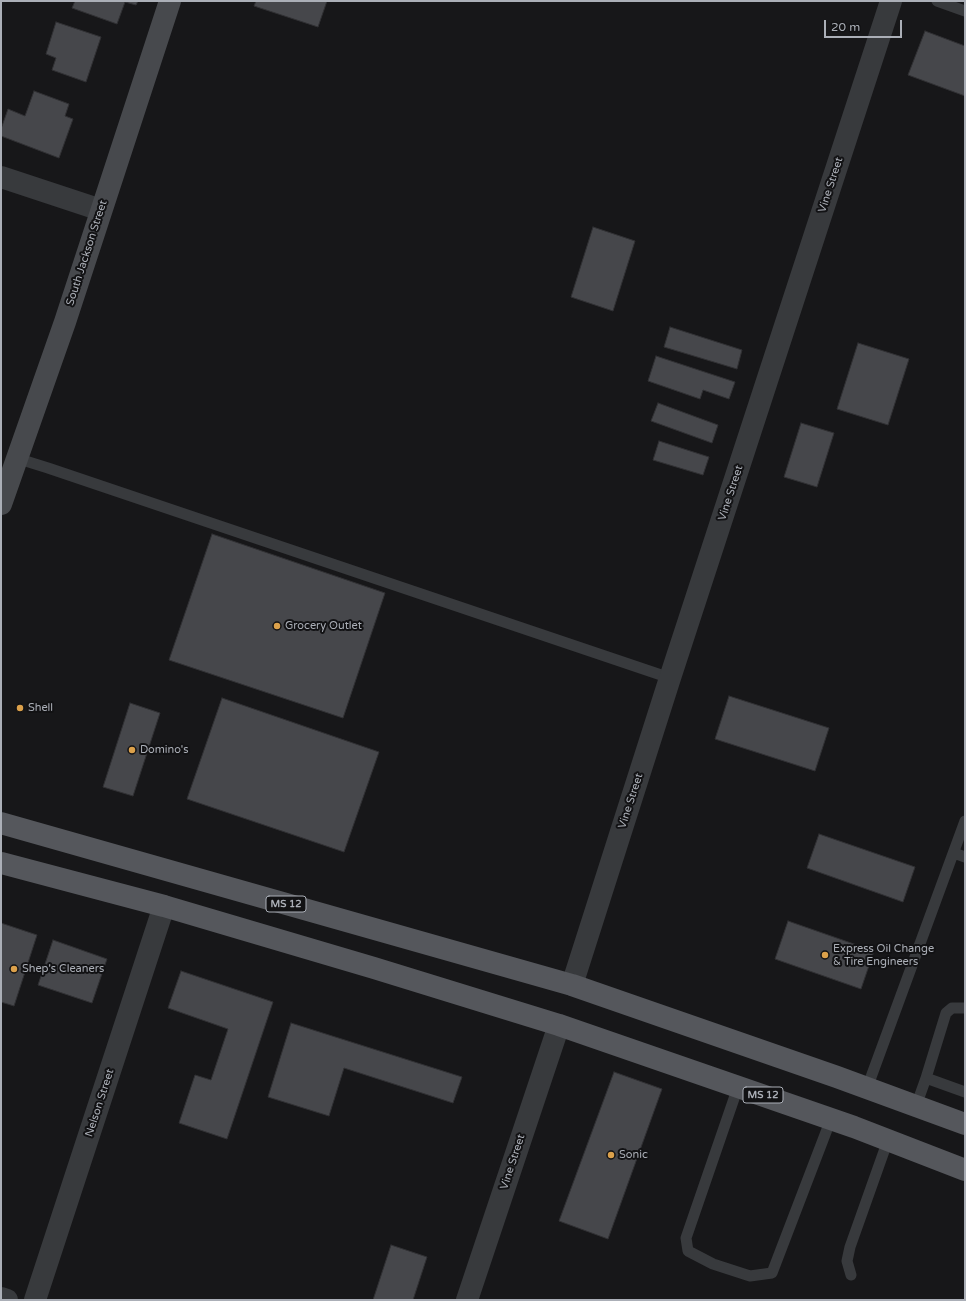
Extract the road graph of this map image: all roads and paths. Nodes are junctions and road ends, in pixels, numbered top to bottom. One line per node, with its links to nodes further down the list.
1 (170, 1): 6 (main road, South Jackson Street)
2 (891, 1): 9 (street, Vine Street)
3 (937, 1): 4 (lane)
4 (965, 11)
5 (1, 177): 6 (street)
6 (101, 210): 7 (main road, South Jackson Street)
7 (16, 458): 8 (main road, South Jackson Street); 9 (lane)
8 (1, 504)
9 (670, 678): 16 (street, Vine Street)
10 (965, 822): 12 (lane)
11 (1, 823): 16 (main road, MS 12)
12 (954, 853): 13 (lane); 21 (lane)
13 (965, 856)
14 (1, 863): 15 (main road, MS 12 / MS 12)
15 (164, 906): 18 (main road, MS 12 / MS 12); 31 (street, Nelson Street)
16 (572, 985): 21 (main road, MS 12)
17 (965, 1008): 19 (lane)
18 (559, 1025): 20 (main road, MS 12 / MS 12); 32 (street, Vine Street)
19 (926, 1078): 22 (lane); 23 (lane)
20 (738, 1087): 24 (main road, MS 12 / MS 12); 24 (lane)
21 (867, 1088): 23 (main road, MS 12)
22 (965, 1092)
23 (916, 1106): 25 (main road, MS 12)
24 (831, 1119): 26 (main road, MS 12 / MS 12)
25 (965, 1124)
26 (888, 1140): 27 (main road, MS 12 / MS 12); 28 (lane)
27 (965, 1170)
28 (851, 1275)
29 (1, 1298): 30 (street)
30 (7, 1300)
31 (35, 1300)
32 (467, 1300)

